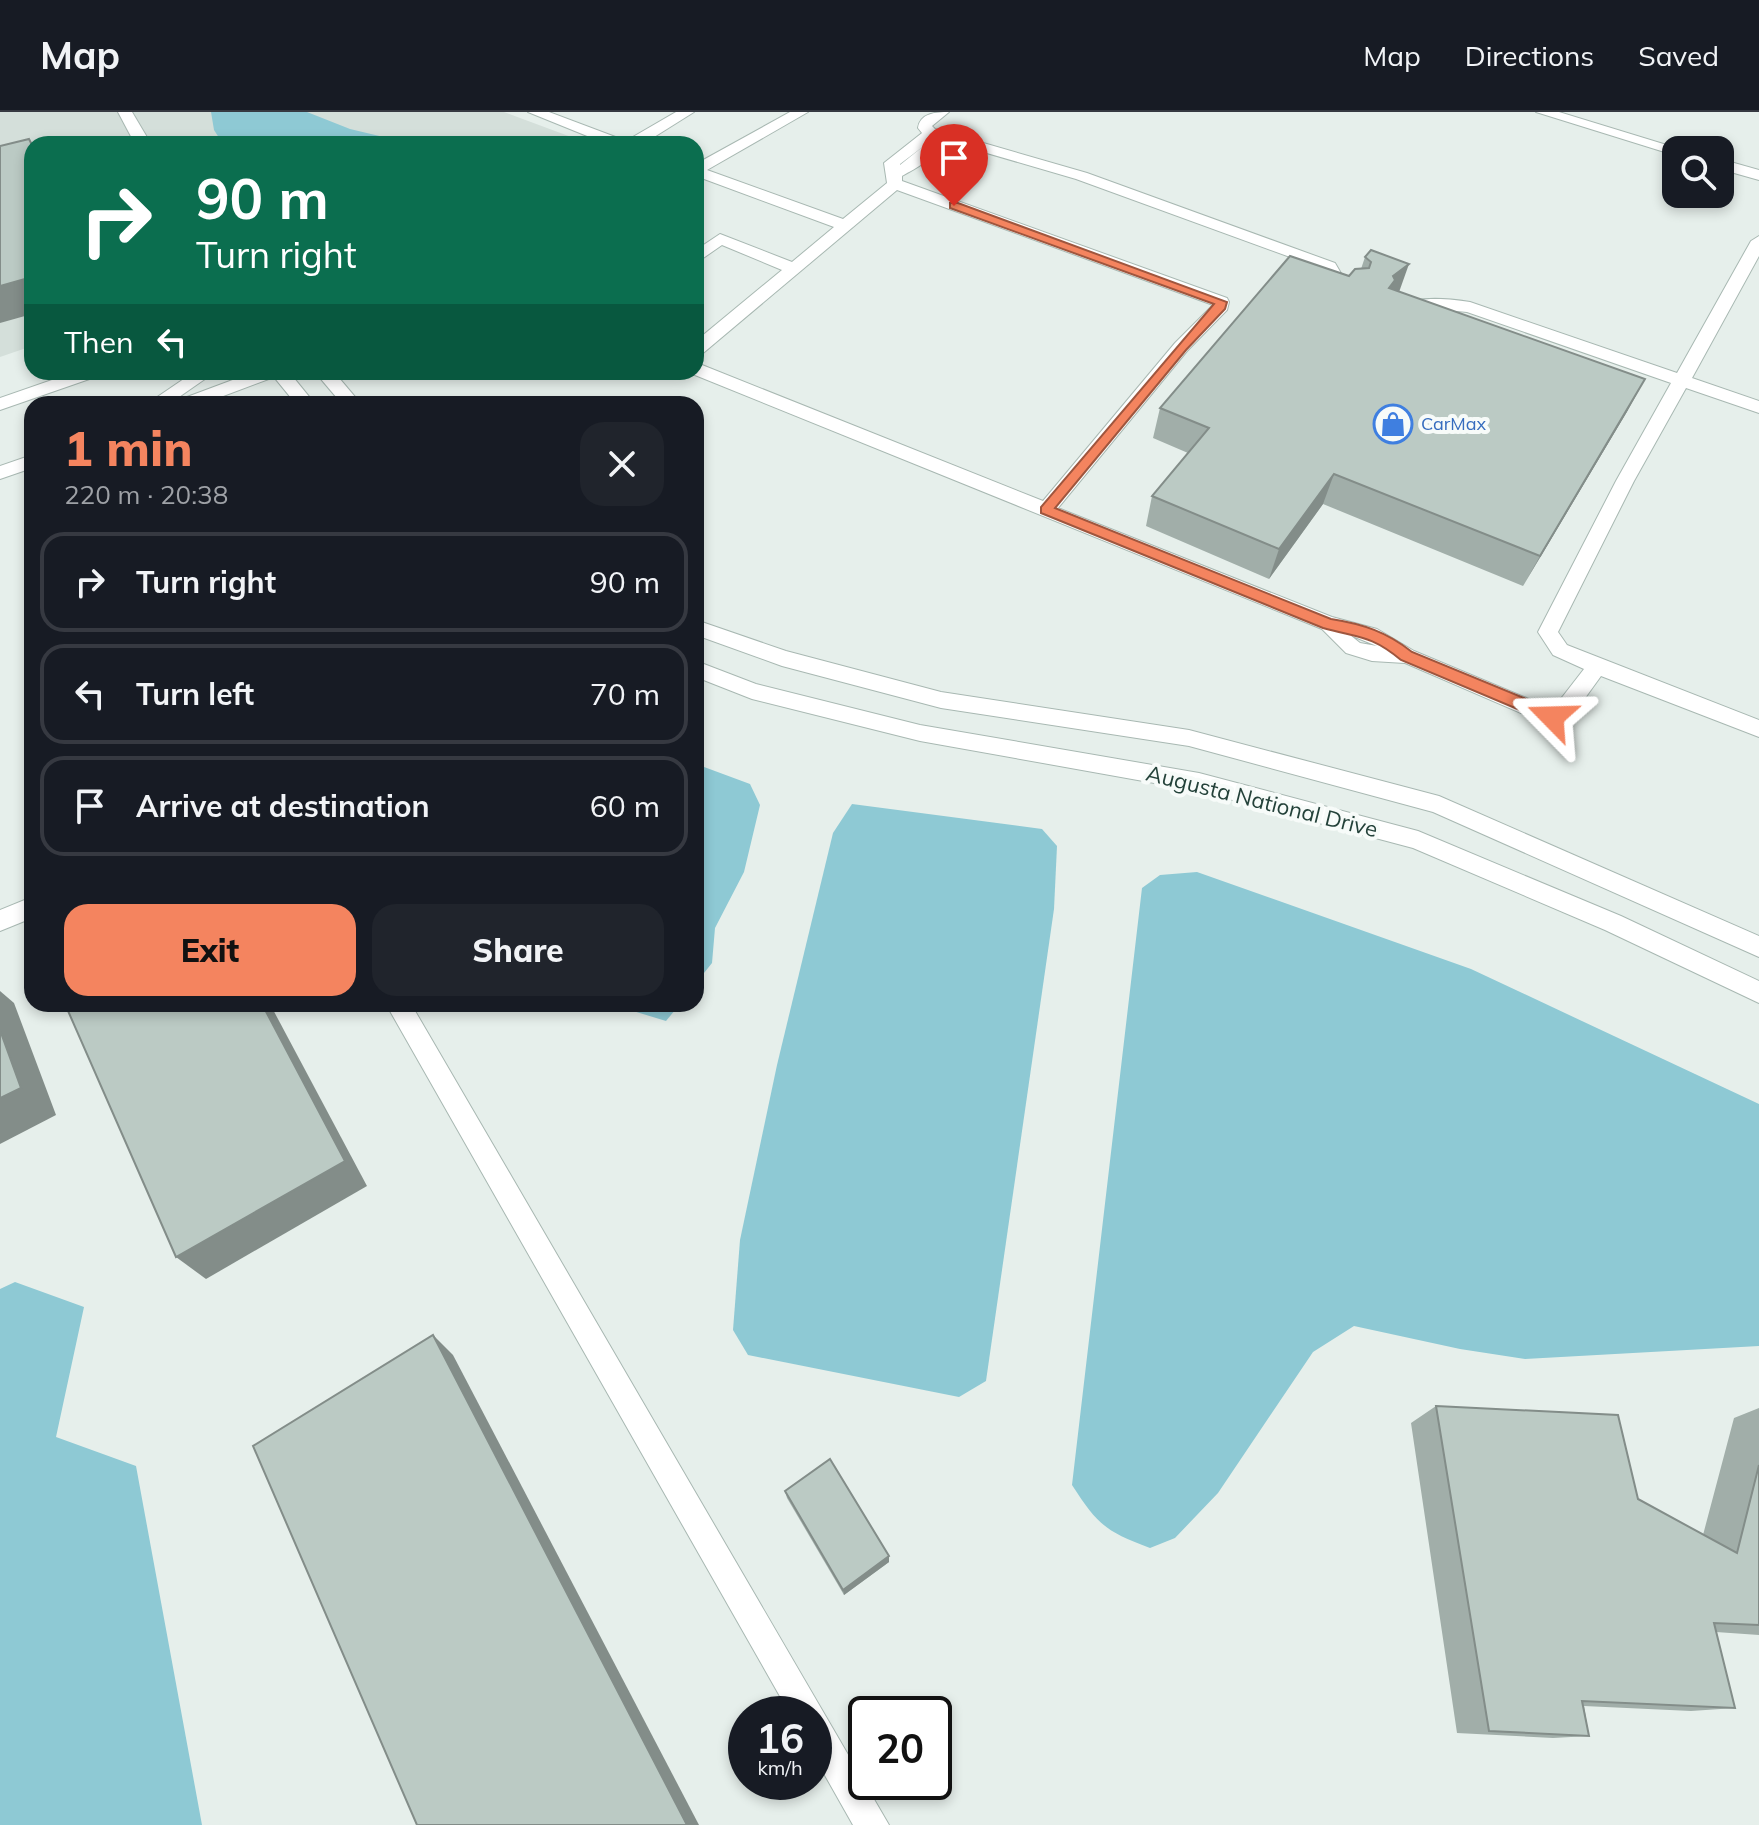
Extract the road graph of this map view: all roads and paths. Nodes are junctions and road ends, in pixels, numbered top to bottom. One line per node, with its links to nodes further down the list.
1 (125, 112): 8 (street)
2 (535, 112): 9 (street)
3 (687, 112): 10 (street)
4 (801, 112): 12 (street)
5 (942, 112): 7 (street)
6 (1543, 112): 11 (street)
7 (932, 133): 16 (street); 21 (street)
8 (138, 136)
9 (600, 136)
10 (646, 136)
11 (1662, 147)
12 (704, 167)
13 (1734, 168): 15 (street)
14 (704, 174): 17 (street)
15 (1759, 175)
16 (894, 179): 17 (street); 39 (street)
17 (844, 225): 20 (street)
18 (1759, 241): 30 (street)
19 (704, 252): 20 (street)
20 (793, 268): 23 (street)
21 (1350, 294)
22 (1393, 308): 30 (street)
23 (704, 343)
24 (704, 372): 39 (street)
25 (69, 380): 35 (street)
26 (194, 380): 31 (street)
27 (250, 380): 32 (street)
28 (286, 380): 33 (street)
29 (331, 380): 34 (street)
30 (1681, 380): 36 (street); 41 (street)
31 (168, 396)
32 (206, 396)
33 (299, 396)
34 (345, 396)
35 (0, 404)
36 (1759, 407)
37 (24, 464): 38 (street)
38 (0, 473)
39 (1046, 510): 41 (street)
40 (704, 630): 46 (street, Augusta National Drive)
41 (1597, 666): 43 (street)
42 (704, 672): 47 (street, Augusta National Drive)
43 (1759, 729)
44 (24, 910): 45 (street)
45 (0, 921)
46 (1759, 947)
47 (1759, 992)
48 (403, 1012): 49 (street)
49 (798, 1696)
50 (832, 1756): 51 (street)
51 (872, 1825)

